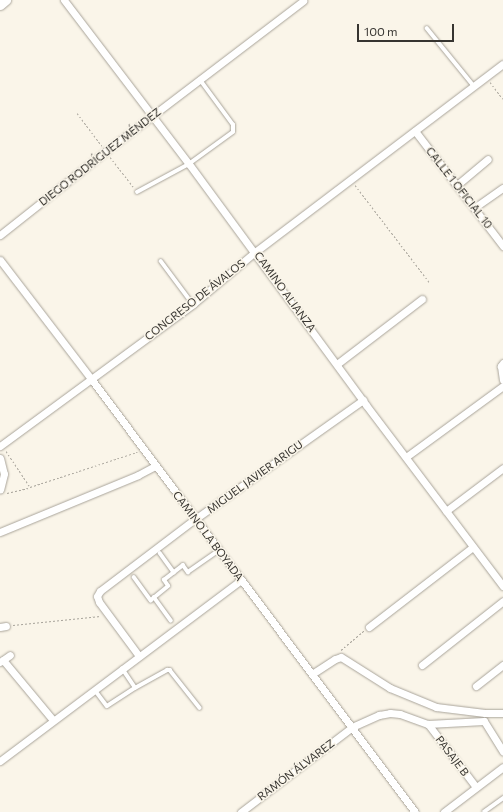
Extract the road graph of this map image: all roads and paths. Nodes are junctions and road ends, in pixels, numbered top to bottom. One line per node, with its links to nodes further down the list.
1 (6, 0): 4 (street)
2 (64, 0): 12 (street, CAMINO ALIANZA)
3 (303, 1): 8 (street, DIEGO RODRÍGUEZ MÉNDEZ)
4 (0, 5)
5 (427, 28): 9 (lane)
6 (503, 64): 7 (street, CONGRESO DE ÁVALOS)
7 (486, 77): 9 (street, CONGRESO DE ÁVALOS); 10 (path)
8 (200, 80): 12 (street, DIEGO RODRÍGUEZ MÉNDEZ); 16 (lane)
9 (474, 86): 13 (street, CONGRESO DE ÁVALOS)
10 (503, 99)
11 (77, 113): 14 (path)
12 (153, 116): 14 (street, DIEGO RODRÍGUEZ MÉNDEZ); 16 (street, CAMINO ALIANZA)
13 (415, 131): 17 (street, CONGRESO DE ÁVALOS); 18 (street, CALLE 1 OFICIAL 10)
14 (106, 151): 20 (path); 22 (street, DIEGO RODRÍGUEZ MÉNDEZ)
15 (488, 159): 18 (street)
16 (189, 164): 20 (lane); 24 (street, CAMINO ALIANZA)
17 (351, 180): 24 (street, CONGRESO DE ÁVALOS); 27 (path)
18 (457, 185): 21 (street, CALLE 1 OFICIAL 10)
19 (503, 188): 21 (street)
20 (137, 192)
21 (474, 208): 23 (street, CALLE 1 OFICIAL 10)
22 (0, 235)
23 (503, 246)
24 (255, 252): 29 (street, CONGRESO DE ÁVALOS); 31 (street, CAMINO ALIANZA)
25 (0, 260): 32 (street, CAMINO LA BOYADA)
26 (161, 261): 29 (lane)
27 (430, 283)
28 (422, 299): 31 (street)
29 (193, 304): 32 (street, CONGRESO DE ÁVALOS)
30 (503, 363): 33 (street)
31 (337, 364): 35 (street, CAMINO ALIANZA)
32 (92, 380): 36 (street, CONGRESO DE ÁVALOS); 37 (street, CAMINO LA BOYADA)
33 (503, 380)
34 (503, 386): 38 (street)
35 (363, 400): 38 (street, CAMINO ALIANZA); 45 (street, MIGUEL JAVIER ARIGU)
36 (1, 446): 42 (path)
37 (143, 450): 40 (street, CAMINO LA BOYADA); 42 (path)
38 (406, 457): 44 (street, CAMINO ALIANZA)
39 (0, 458): 43 (street)
40 (155, 466): 45 (street, CAMINO LA BOYADA); 46 (street)
41 (503, 468): 44 (street)
42 (30, 487): 43 (path)
43 (1, 492)
44 (446, 511): 47 (street, CAMINO ALIANZA)
45 (195, 519): 48 (street, CAMINO LA BOYADA); 56 (street, MIGUEL JAVIER ARIGU)
46 (0, 532)
47 (473, 547): 53 (street, CAMINO ALIANZA); 59 (street)
48 (219, 550): 50 (lane); 52 (street, CAMINO LA BOYADA)
49 (160, 554): 50 (lane)
50 (174, 572): 54 (lane)
51 (134, 577): 54 (lane)
52 (241, 580): 61 (street); 67 (street, CAMINO LA BOYADA)
53 (503, 586)
54 (154, 597): 57 (lane)
55 (503, 601): 64 (street)
56 (109, 616): 58 (path); 61 (street)
57 (171, 620)
58 (3, 626)
59 (369, 627): 62 (path)
60 (10, 655): 63 (street)
61 (139, 656): 66 (street)
62 (335, 659): 67 (street); 73 (street)
63 (2, 661): 74 (street)
64 (422, 665)
65 (503, 665): 68 (street)
66 (122, 669): 69 (lane); 70 (street)
67 (312, 674): 76 (street, CAMINO LA BOYADA)
68 (476, 686)
69 (135, 688): 70 (lane); 71 (lane)
70 (94, 689): 74 (street)
71 (200, 708)
72 (503, 713): 73 (street)
73 (484, 717): 75 (street); 77 (street)
74 (53, 720): 78 (street)
75 (428, 724): 76 (street, RAMÓN ÁLVAREZ); 80 (street, PASAJE B)
76 (352, 727): 82 (street, RAMÓN ÁLVAREZ); 83 (street, CAMINO LA BOYADA)
77 (503, 752)
78 (1, 758)
79 (503, 767): 80 (street)
80 (476, 787): 84 (street)
81 (503, 798): 85 (lane)
82 (241, 812)
83 (415, 812)
84 (444, 812)
85 (484, 812)

